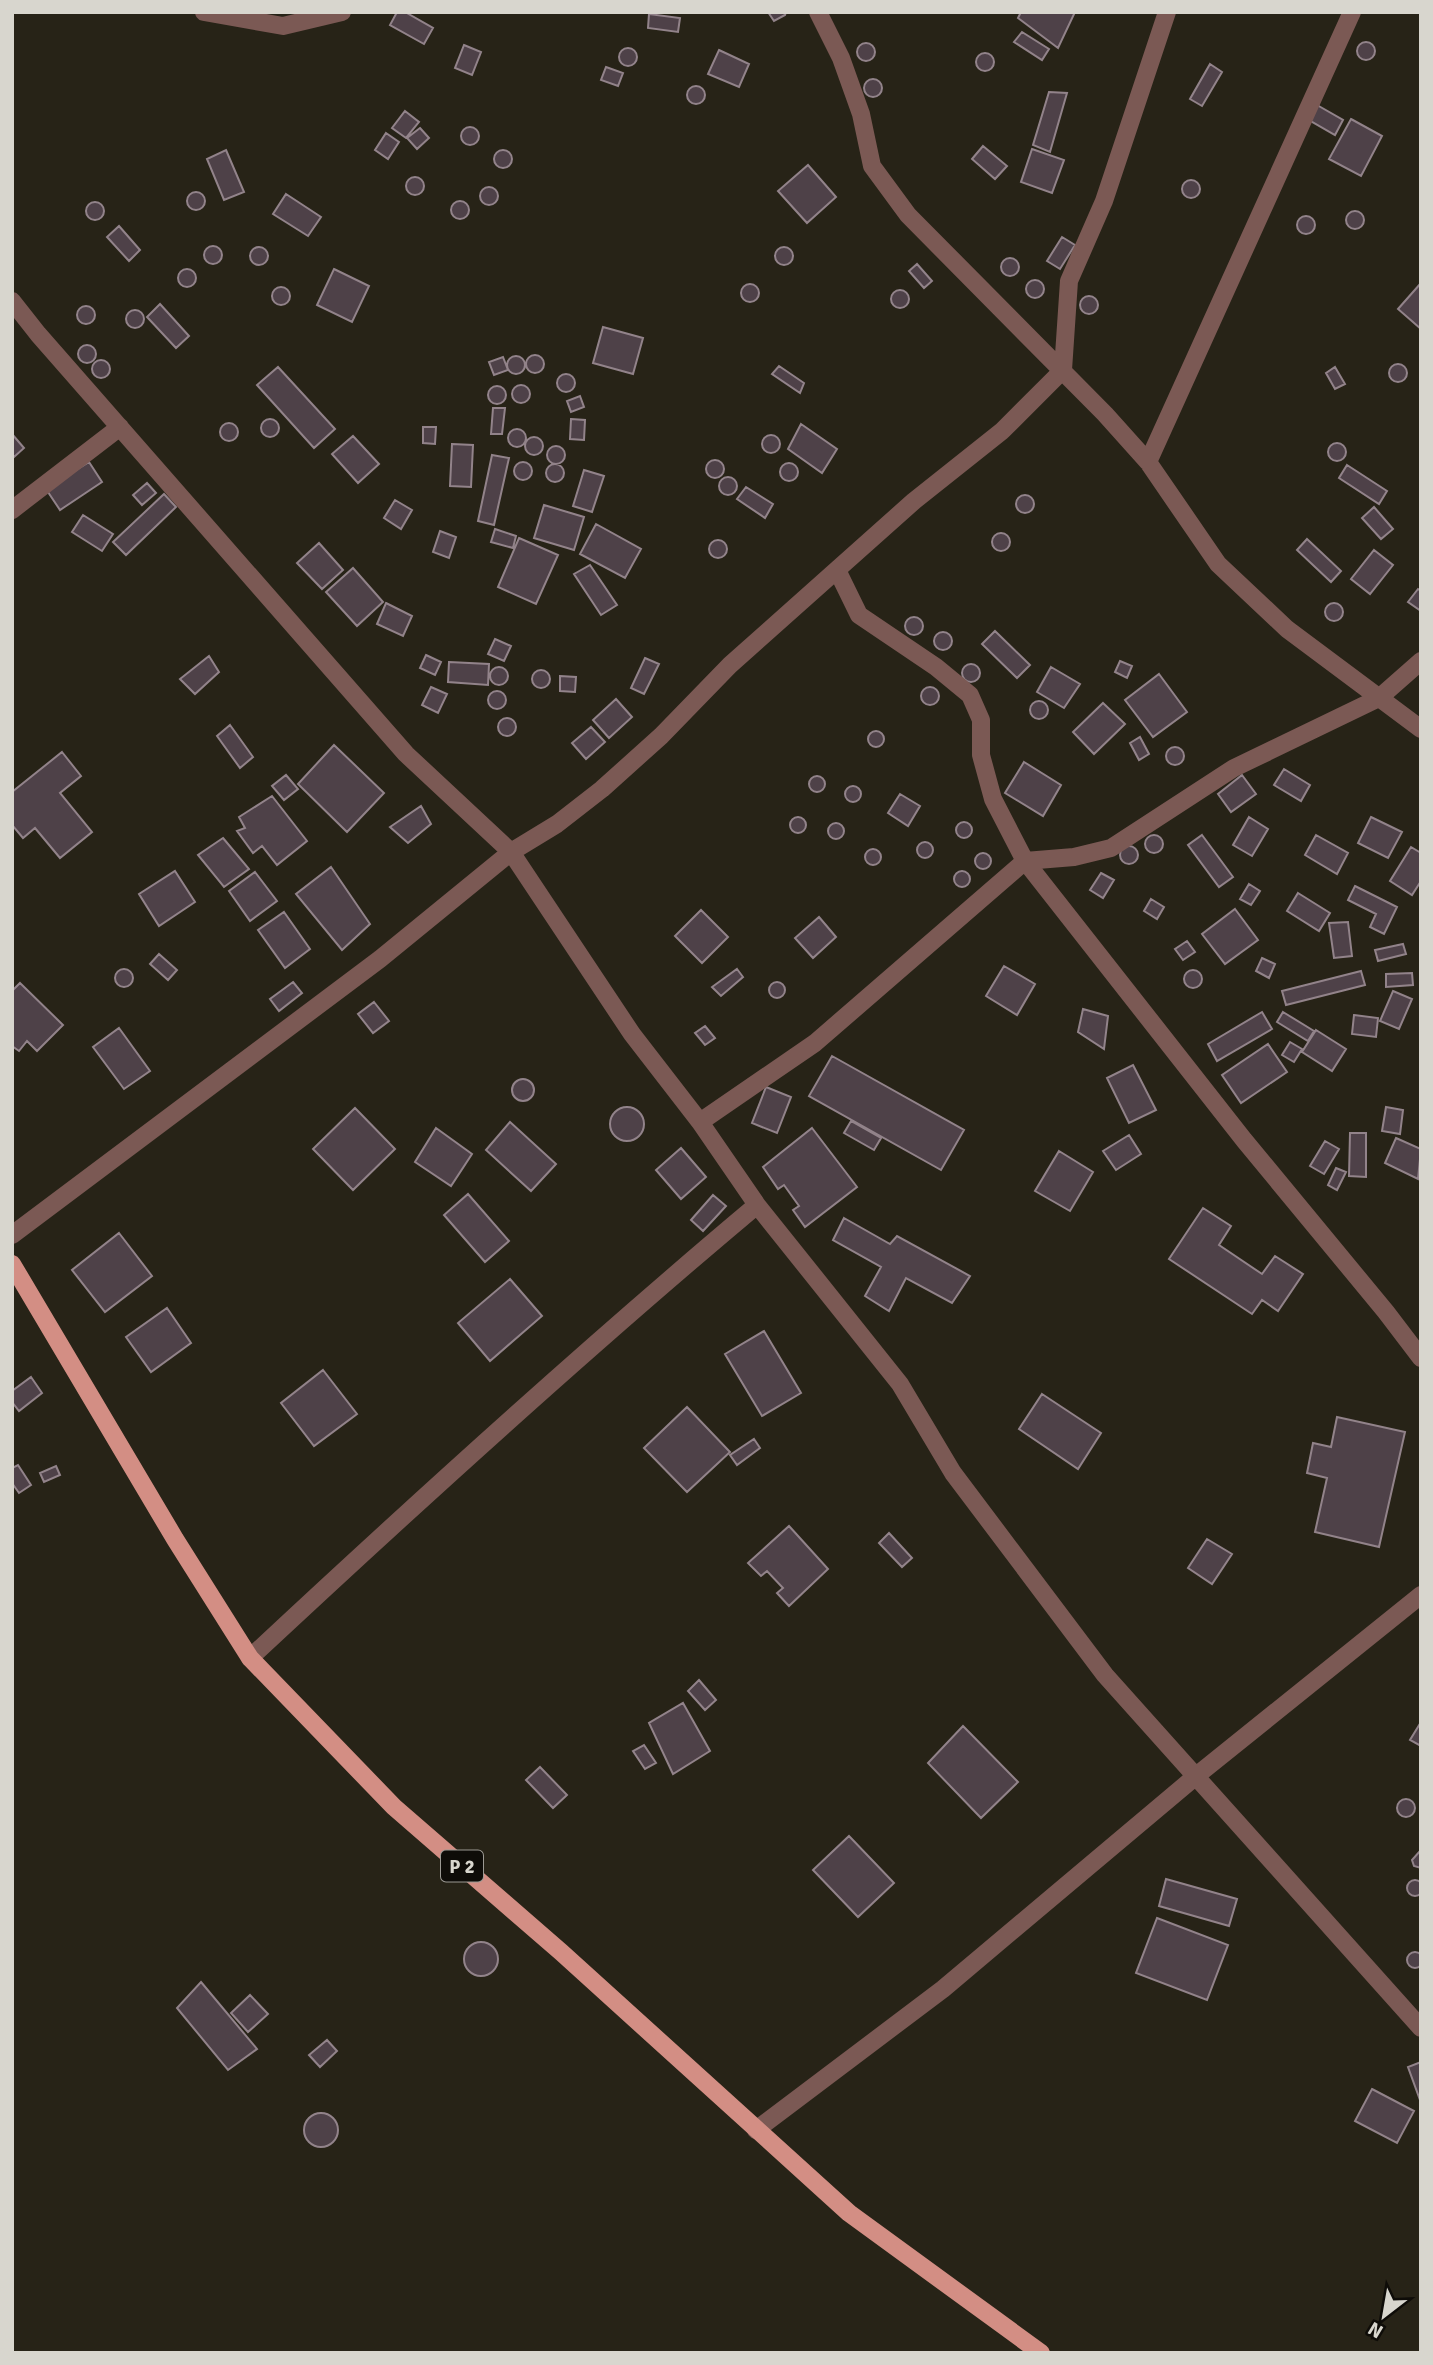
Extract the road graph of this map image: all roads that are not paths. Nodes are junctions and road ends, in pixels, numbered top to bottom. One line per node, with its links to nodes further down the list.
1 (204, 12): 2 (street)
2 (342, 12)
3 (818, 12): 7 (street)
4 (1167, 12): 7 (street)
5 (1352, 12): 9 (street)
6 (12, 301): 8 (street)
7 (1063, 370): 9 (street); 11 (street)
8 (120, 427): 10 (street); 15 (street)
9 (1148, 462): 13 (street)
10 (12, 510)
11 (837, 570): 15 (street); 16 (street)
12 (1421, 661): 13 (street)
13 (1379, 698): 14 (street); 16 (street)
14 (1421, 729)
15 (511, 852): 17 (street); 19 (street)
16 (1026, 861): 17 (street); 21 (street)
17 (700, 1122): 18 (street)
18 (757, 1205): 23 (street); 24 (street)
19 (12, 1235)
20 (12, 1264): 23 (main road, P 2)
21 (1421, 1359)
22 (1421, 1595): 24 (street)
23 (250, 1658): 26 (main road, P 2)
24 (1196, 1776): 25 (street); 26 (street)
25 (1421, 2028)
26 (756, 2130): 27 (main road, P 2)
27 (1044, 2351)

